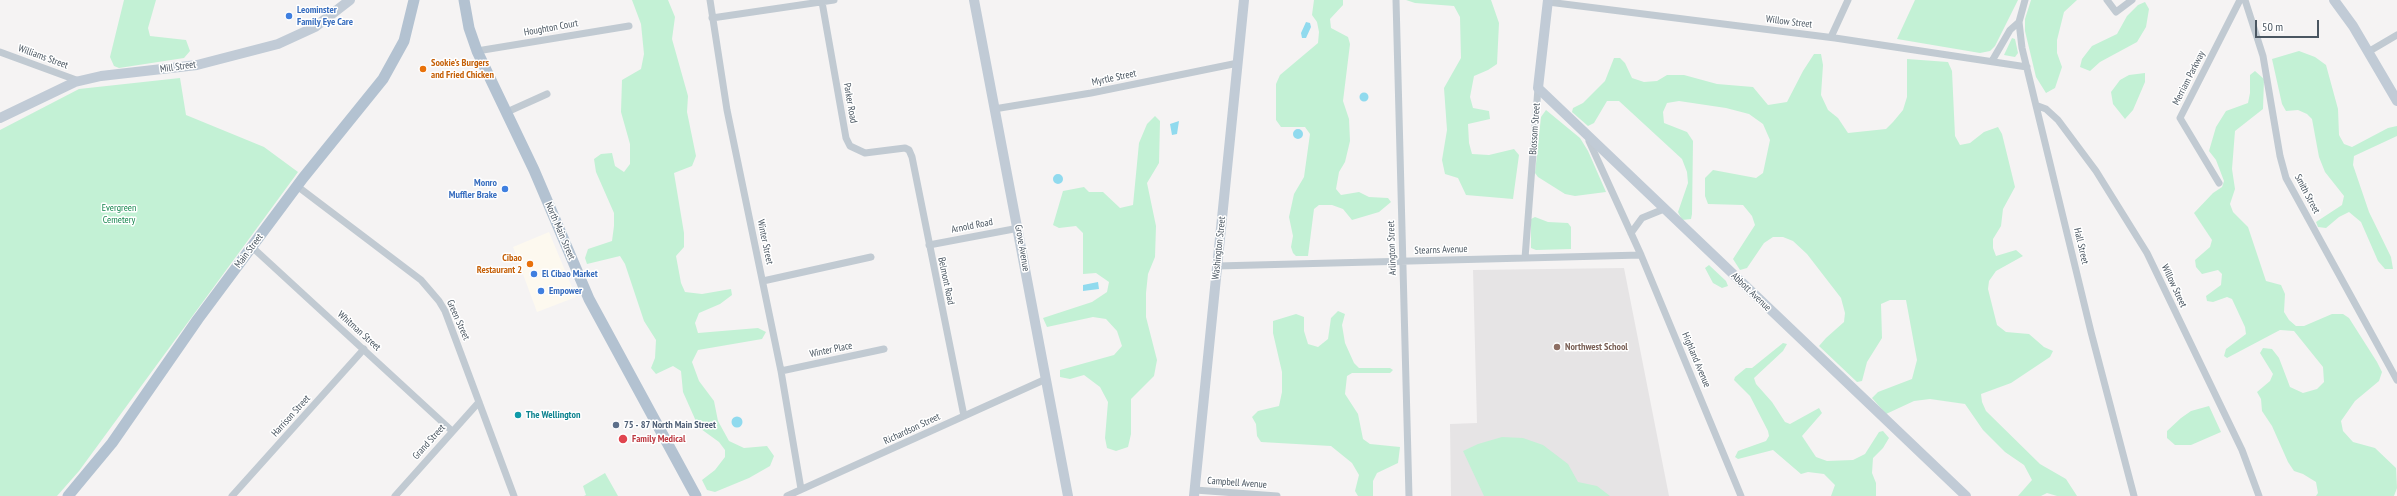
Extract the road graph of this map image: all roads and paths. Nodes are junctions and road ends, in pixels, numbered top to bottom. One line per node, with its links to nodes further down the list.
1 (350, 0): 29 (street, Mill Street)
2 (414, 0): 40 (main road, Main Street)
3 (464, 0): 23 (main road, North Main Street)
4 (710, 0): 18 (street, Winter Street)
5 (834, 0): 17 (street)
6 (974, 0): 34 (street, Grove Avenue)
7 (1244, 0): 27 (street, Washington Street)
8 (1396, 0): 49 (street, Arlington Street)
9 (1848, 0): 22 (street)
10 (2025, 0): 19 (street, Hall Street)
11 (2107, 0): 12 (street)
12 (2132, 0)
13 (2240, 0): 39 (street, Merriam Parkway)
14 (2246, 0): 56 (street, Smith Street)
15 (2334, 0): 25 (street)
16 (1548, 1): 22 (street, Willow Street); 30 (street, Blossom Street)
17 (822, 2): 18 (street); 38 (street, Parker Road)
18 (712, 18): 51 (street, Winter Street)
19 (2019, 22): 26 (street); 28 (street, Hall Street)
20 (629, 26): 23 (street, Houghton Court)
21 (2397, 35): 25 (street)
22 (1831, 37): 26 (street, Willow Street)
23 (477, 51): 35 (main road, North Main Street)
24 (0, 52): 29 (street, Williams Street)
25 (2368, 52): 32 (street)
26 (1992, 61): 28 (street, Willow Street)
27 (1238, 63): 34 (street, Myrtle Street); 50 (street, Washington Street)
28 (2027, 67): 33 (street, Hall Street)
29 (79, 81): 36 (street, Mill Street)
30 (1538, 88): 37 (street, Abbott Avenue); 48 (street, Blossom Street)
31 (547, 94): 35 (street)
32 (2397, 101)
33 (2038, 106): 73 (street, Hall Street); 74 (street, Willow Street)
34 (994, 109): 42 (street, Grove Avenue)
35 (507, 112): 66 (main road, North Main Street)
36 (0, 118)
37 (1584, 132): 41 (street, Abbott Avenue); 43 (street, Highland Avenue)
38 (909, 150): 44 (street, Belmont Road)
39 (2220, 183)
40 (298, 186): 45 (main road, Main Street); 57 (street, Green Street)
41 (1664, 209): 43 (street); 72 (street, Abbott Avenue)
42 (1019, 228): 44 (street, Arnold Road); 55 (street, Grove Avenue)
43 (1631, 233): 46 (street, Highland Avenue)
44 (929, 245): 58 (street, Belmont Road)
45 (252, 247): 52 (street, Whitman Street); 62 (main road, Main Street)
46 (1641, 255): 48 (street, Stearns Avenue); 71 (street, Highland Avenue)
47 (871, 257): 51 (street)
48 (1525, 258): 49 (street, Stearns Avenue)
49 (1402, 261): 50 (street, Stearns Avenue); 70 (street, Arlington Street)
50 (1217, 266): 61 (street, Washington Street)
51 (763, 281): 54 (street, Winter Street)
52 (364, 349): 59 (street, Whitman Street); 63 (street, Harrison Street)
53 (884, 349): 54 (street, Winter Place)
54 (781, 371): 60 (street, Winter Street)
55 (1046, 379): 58 (street, Richardson Street); 68 (street, Grove Avenue)
56 (2397, 380)
57 (479, 402): 59 (street, Grand Street); 65 (street, Green Street)
58 (964, 416): 60 (street, Richardson Street)
59 (452, 431): 64 (street, Grand Street)
60 (801, 489): 67 (street, Richardson Street)
61 (1194, 493): 69 (street, Campbell Avenue)
62 (68, 496)
63 (232, 496)
64 (395, 496)
65 (514, 496)
66 (696, 496)
67 (787, 496)
68 (1068, 496)
69 (1277, 496)
70 (1409, 496)
71 (1741, 496)
72 (1966, 496)
73 (2134, 496)
74 (2259, 496)

